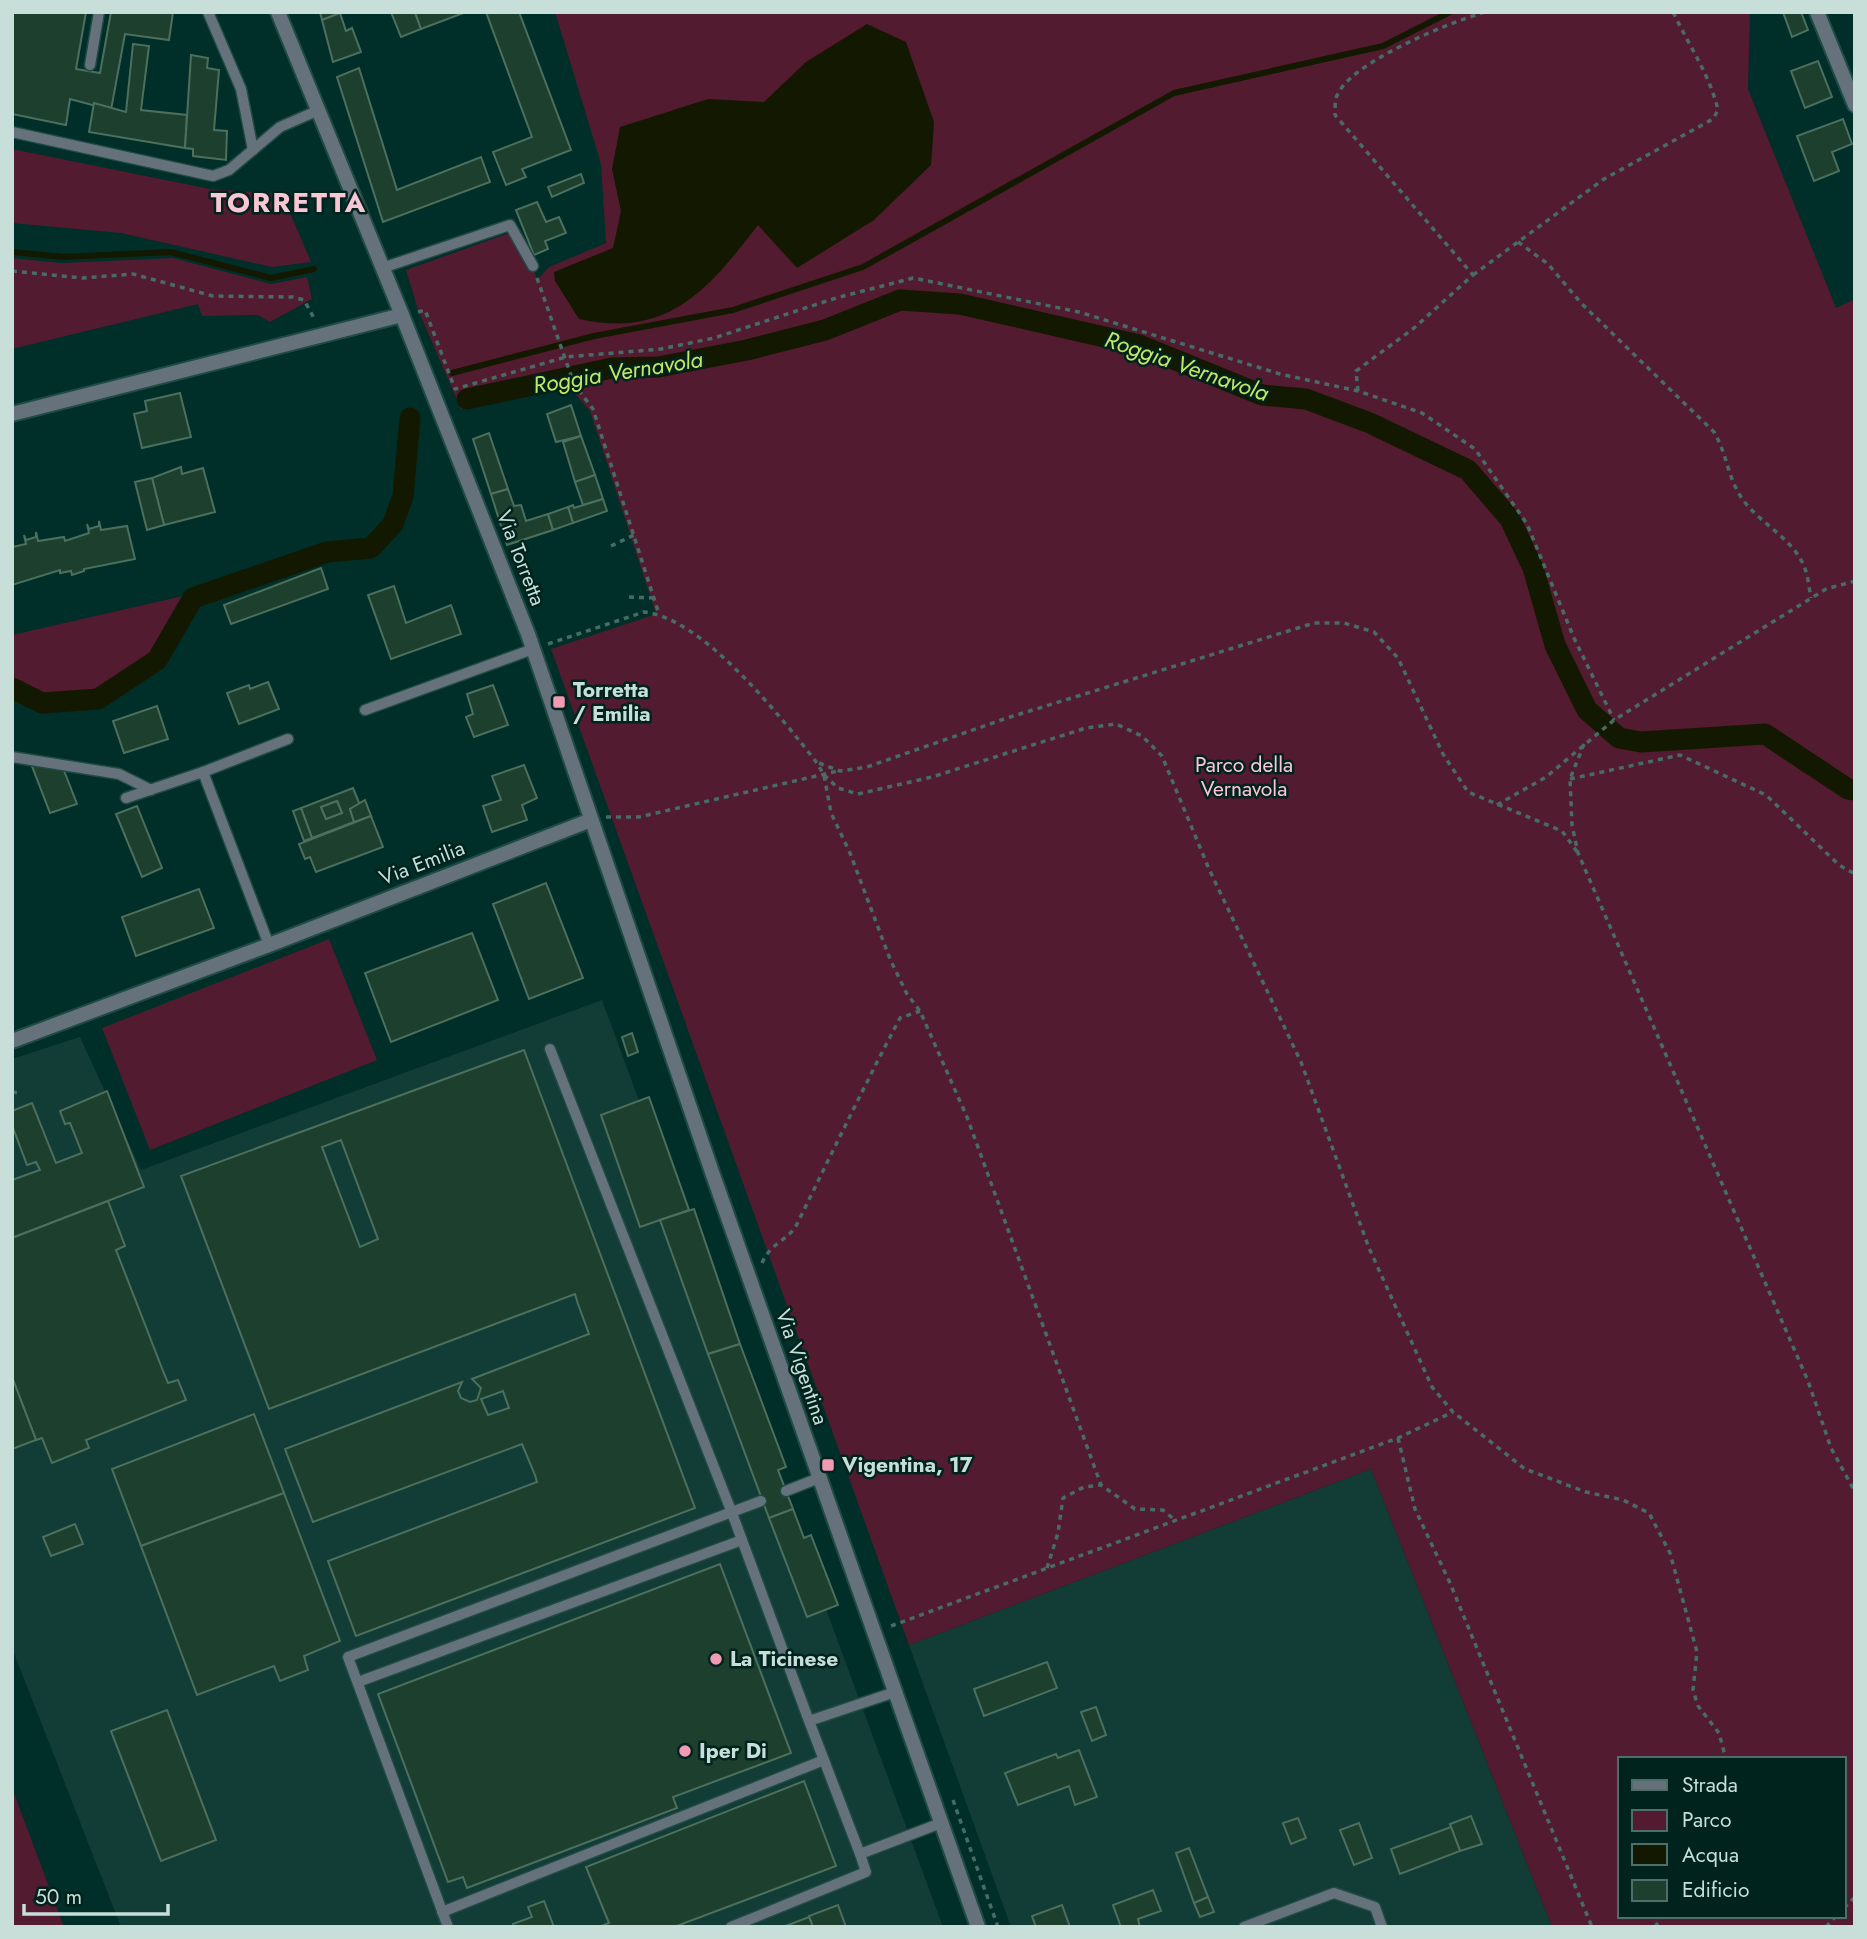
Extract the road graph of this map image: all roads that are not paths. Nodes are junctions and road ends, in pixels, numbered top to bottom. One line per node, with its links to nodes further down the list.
1 (99, 12): 5 (lane)
2 (208, 12): 9 (lane)
3 (278, 12): 7 (street, Via Torretta)
4 (1817, 12): 6 (street)
5 (90, 65)
6 (1855, 105)
7 (318, 110): 9 (lane); 11 (street, Via Torretta)
8 (12, 132): 9 (lane)
9 (253, 150)
10 (533, 266): 11 (lane)
11 (382, 268): 12 (street, Via Torretta)
12 (402, 315): 13 (street); 14 (street, Via Torretta)
13 (12, 414)
14 (537, 647): 15 (lane); 21 (street, Via Torretta)
15 (365, 710)
16 (288, 739): 18 (lane)
17 (12, 757): 19 (lane)
18 (203, 772): 19 (lane); 22 (lane)
19 (151, 790): 20 (lane)
20 (126, 798)
21 (597, 818): 22 (street, Via Emilia); 25 (street, Via Vigentina)
22 (269, 945): 23 (street, Via Emilia)
23 (12, 1041)
24 (550, 1049): 28 (lane)
25 (819, 1478): 26 (lane); 31 (street, Via Vigentina)
26 (786, 1491)
27 (761, 1501): 28 (lane)
28 (732, 1513): 29 (lane); 30 (lane)
29 (742, 1540): 30 (lane); 32 (lane)
30 (358, 1682): 36 (lane)
31 (895, 1692): 32 (lane); 34 (street, Via Vigentina)
32 (809, 1721): 33 (lane)
33 (824, 1760): 35 (lane); 36 (lane)
34 (941, 1823): 35 (lane); 39 (street, Via Vigentina)
35 (860, 1854): 38 (lane)
36 (442, 1912): 37 (lane)
37 (448, 1927)
38 (731, 1927)
39 (978, 1927)
40 (1244, 1927): 41 (lane)
41 (1382, 1927)

